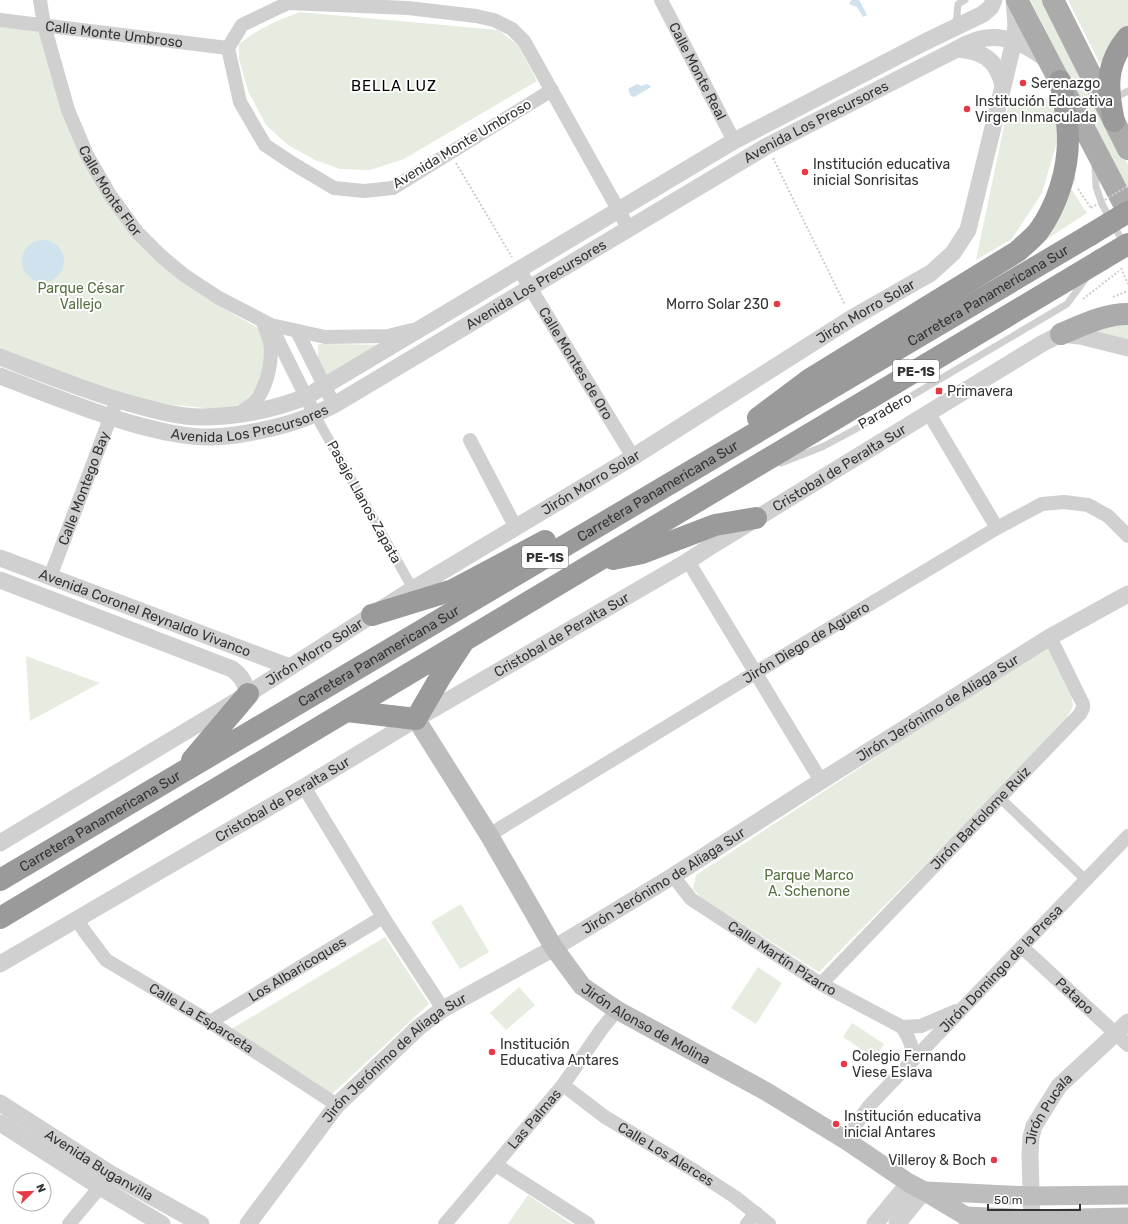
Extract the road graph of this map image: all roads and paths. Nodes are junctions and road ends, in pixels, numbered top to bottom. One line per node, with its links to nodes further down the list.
1 (40, 0): 10 (street, Calle Monte Flor)
2 (661, 0): 22 (street, Calle Monte Real)
3 (965, 0): 8 (lane)
4 (994, 0): 11 (street, Avenida Los Precursores)
5 (1014, 0): 13 (street, Jirón Morro Solar)
6 (1017, 0): 18 (main road)
7 (1053, 0): 21 (main road)
8 (957, 2): 11 (lane)
9 (0, 20): 10 (street, Calle Monte Umbroso)
10 (44, 25): 15 (street, Calle Monte Umbroso); 41 (street, Calle Monte Flor)
11 (956, 27): 14 (street, Avenida Los Precursores)
12 (1128, 36): 21 (highway)
13 (1014, 41): 16 (street, Avenida Los Precursores); 18 (street, Avenida Los Precursores); 19 (street, Jirón Morro Solar)
14 (925, 42): 17 (street); 22 (street, Avenida Los Precursores)
15 (228, 48): 20 (street); 26 (street, Avenida Monte Umbroso)
16 (957, 49): 17 (street, Avenida Los Precursores); 19 (street)
17 (935, 59): 23 (street, Avenida Los Precursores)
18 (1055, 72): 24 (main road); 59 (highway)
19 (1003, 86): 40 (street, Jirón Morro Solar)
20 (552, 90): 26 (street, Avenida Monte Umbroso); 29 (street)
21 (1120, 112): 25 (main road)
22 (734, 141): 29 (street, Avenida Los Precursores)
23 (768, 146): 31 (street, Avenida Los Precursores); 40 (path)
24 (1095, 149): 30 (main road); 33 (lane)
25 (1128, 149)
26 (450, 153): 36 (path)
27 (1128, 186): 28 (path, bridge)
28 (1077, 187)
29 (619, 211): 31 (street); 36 (street, Avenida Los Precursores)
30 (1128, 212): 59 (highway, Carretera Panamericana Sur / PE-1S, bridge)
31 (629, 229): 38 (street, Avenida Los Precursores)
32 (1128, 244): 34 (highway, Carretera Panamericana Sur / PE-1S, bridge)
33 (1128, 251)
34 (1100, 261): 58 (highway, Carretera Panamericana Sur / PE-1S); 58 (lane, Paradero)
35 (1121, 268): 37 (path)
36 (520, 270): 38 (street, Calle Montes de Oro); 42 (street, Avenida Los Precursores)
37 (1128, 284)
38 (530, 288): 51 (street, Avenida Los Precursores); 57 (street, Calle Montes de Oro)
39 (1128, 314): 44 (main road)
40 (852, 318): 57 (street, Jirón Morro Solar)
41 (267, 323): 43 (street, Calle Monte Flor); 49 (street); 54 (street)
42 (426, 327): 43 (street, Calle Monte Flor); 48 (street, Avenida Los Precursores)
43 (297, 331): 48 (street)
44 (1061, 334): 45 (street); 52 (street, Cristobal de Peralta Sur)
45 (1128, 348)
46 (0, 357): 50 (street, Avenida Los Precursores)
47 (0, 376): 55 (street, Avenida Los Precursores)
48 (325, 387): 49 (street, Avenida Los Precursores); 51 (street)
49 (306, 398): 53 (street); 54 (street, Avenida Los Precursores)
50 (117, 400): 54 (street, Avenida Los Precursores); 55 (street, Calle Montego Bay)
51 (334, 405): 53 (street, Avenida Los Precursores)
52 (928, 412): 61 (street, Cristobal de Peralta Sur); 63 (street)
53 (315, 415): 55 (street, Avenida Los Precursores); 70 (street, Pasaje Llanos Zapata)
54 (236, 416)
55 (111, 418): 68 (street, Calle Montego Bay)
56 (470, 440): 62 (street)
57 (633, 456): 62 (street, Jirón Morro Solar)
58 (732, 482): 67 (highway, Carretera Panamericana Sur / PE-1S)
59 (673, 483): 60 (highway, Carretera Panamericana Sur / PE-1S)
60 (652, 495): 72 (highway); 82 (highway, Carretera Panamericana Sur / PE-1S)
61 (756, 518): 66 (street, Cristobal de Peralta Sur); 67 (highway)
62 (516, 528): 70 (street, Jirón Morro Solar)
63 (997, 528): 64 (street, Jirón Diego de Agüero); 78 (street, Jirón Diego de Agüero)
64 (1128, 536)
65 (0, 558): 68 (street, Avenida Coronel Reynaldo Vivanco)
66 (688, 561): 78 (street); 81 (street, Cristobal de Peralta Sur)
67 (592, 564): 74 (highway, Carretera Panamericana Sur / PE-1S)
68 (50, 577): 75 (street, Avenida Coronel Reynaldo Vivanco)
69 (0, 580): 77 (street, Avenida Coronel Reynaldo Vivanco)
70 (413, 590): 72 (street, Jirón Morro Solar)
71 (1128, 594): 73 (street, Jirón Jerónimo de Aliaga Sur)
72 (372, 615): 76 (street, Jirón Morro Solar)
73 (1050, 637): 83 (street, Jirón Jerónimo de Aliaga Sur); 85 (street, Jirón Bartolome Ruiz)
74 (466, 640): 80 (highway, Carretera Panamericana Sur / PE-1S); 81 (highway)
75 (258, 655): 76 (street, Avenida Coronel Reynaldo Vivanco); 77 (street)
76 (290, 667): 79 (street, Jirón Morro Solar)
77 (232, 669): 79 (street, Avenida Coronel Reynaldo Vivanco)
78 (755, 672): 83 (street); 86 (street, Jirón Diego de Agüero)
79 (248, 694): 82 (highway); 88 (street, Jirón Morro Solar)
80 (347, 711): 81 (highway); 92 (highway, Carretera Panamericana Sur / PE-1S)
81 (416, 719): 84 (street, Cristobal de Peralta Sur); 86 (main road, Jirón Alonso de Molina)
82 (181, 773): 90 (highway, Carretera Panamericana Sur / PE-1S)
83 (821, 780): 89 (street, Jirón Jerónimo de Aliaga Sur)
84 (304, 787): 93 (street); 95 (street, Cristobal de Peralta Sur)
85 (999, 798): 91 (street); 100 (street, Jirón Bartolome Ruiz)
86 (489, 835): 98 (main road, Jirón Alonso de Molina)
87 (1128, 836): 91 (street, Jirón Domingo de la Presa)
88 (0, 843)
89 (673, 876): 98 (street, Jirón Jerónimo de Aliaga Sur); 100 (street, Calle Martín Pizarro)
90 (0, 880)
91 (1086, 880): 97 (street, Jirón Domingo de la Presa)
92 (27, 902): 94 (highway, Carretera Panamericana Sur / PE-1S); 96 (highway)
93 (383, 917): 102 (street); 104 (street, Los Albaricoques)
94 (0, 918)
95 (77, 920): 99 (street, Cristobal de Peralta Sur); 104 (street, Calle La Esparceta)
96 (0, 928)
97 (1022, 947): 101 (street, Jirón Domingo de la Presa); 107 (street, Patapo)
98 (554, 948): 102 (street, Jirón Jerónimo de Aliaga Sur); 103 (main road, Jirón Alonso de Molina)
99 (0, 964)
100 (821, 984): 106 (street, Calle Martín Pizarro)
101 (963, 1008): 106 (street); 108 (street, Jirón Domingo de la Presa)
102 (443, 1009): 111 (street, Jirón Jerónimo de Aliaga Sur)
103 (617, 1010): 109 (street, Las Palmas); 113 (main road, Jirón Alonso de Molina)
104 (210, 1022): 111 (street, Calle La Esparceta)
105 (1128, 1022): 107 (street, Jirón Pucala)
106 (902, 1027): 108 (street)
107 (1122, 1039): 118 (street, Jirón Pucala)
108 (914, 1059): 113 (street, Jirón Domingo de la Presa)
109 (563, 1085): 114 (street, Las Palmas); 119 (street, Calle Los Alerces)
110 (0, 1103): 125 (street, Avenida Buganvilla)
111 (337, 1105): 126 (street, Jirón Jerónimo de Aliaga Sur)
112 (0, 1123): 115 (street, Avenida Buganvilla)
113 (847, 1141): 116 (main road, Jirón Alonso de Molina)
114 (496, 1165): 127 (street, Las Palmas); 128 (street)
115 (100, 1187): 123 (street); 124 (street, Avenida Buganvilla)
116 (917, 1187): 118 (main road); 121 (main road, Jirón Alonso de Molina); 131 (street); 132 (street)
117 (1128, 1195): 118 (main road)
118 (1030, 1196): 122 (street, Jirón Pucala)
119 (756, 1213): 129 (street); 130 (street, Calle Los Alerces)
120 (1128, 1217): 122 (main road)
121 (972, 1220): 122 (main road)
122 (1032, 1222)
123 (69, 1224)
124 (162, 1224)
125 (201, 1224)
126 (248, 1224)
127 (445, 1224)
128 (588, 1224)
129 (747, 1224)
130 (769, 1224)
131 (876, 1224)
132 (897, 1224)

